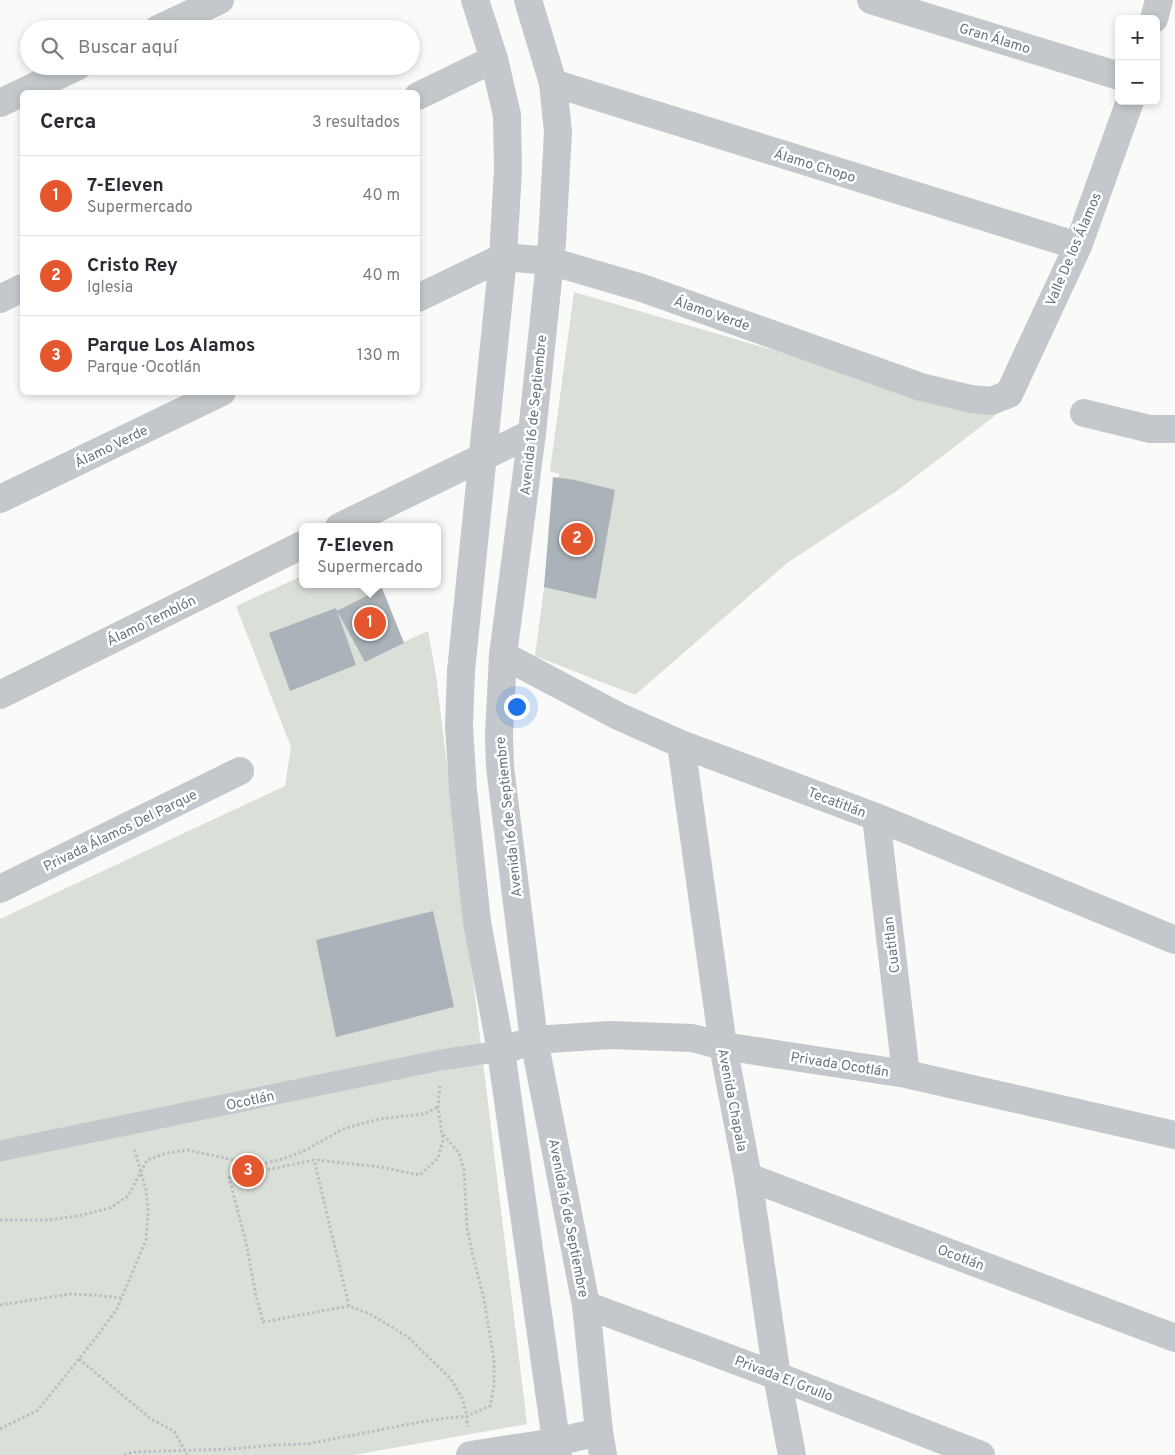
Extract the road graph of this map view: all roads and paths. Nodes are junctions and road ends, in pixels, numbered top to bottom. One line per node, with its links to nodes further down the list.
1 (220, 0): 7 (street)
2 (475, 0): 8 (street)
3 (528, 0): 11 (street, Avenida 16 de Septiembre)
4 (871, 0): 10 (street, Gran Álamo)
5 (1159, 0): 6 (street)
6 (1155, 15)
7 (177, 20)
8 (494, 59): 14 (street); 18 (street)
9 (59, 75): 12 (street)
10 (1115, 75)
11 (553, 83): 17 (street, Álamo Chopo); 19 (street, Avenida 16 de Septiembre)
12 (27, 90)
13 (20, 94): 15 (street)
14 (420, 95)
15 (0, 103)
16 (1129, 105): 17 (street, Valle De los Álamos)
17 (1078, 246): 23 (street, Valle De los Álamos)
18 (503, 257): 19 (street, Álamo Verde); 21 (street); 28 (street)
19 (550, 261): 23 (street, Álamo Verde); 27 (street, Avenida 16 de Septiembre)
20 (20, 289): 22 (street)
21 (420, 297)
22 (0, 299)
23 (1009, 394)
24 (216, 395): 29 (street, Álamo Verde)
25 (1084, 413): 26 (street)
26 (1175, 429)
27 (532, 432): 28 (street); 32 (street, Avenida 16 de Septiembre)
28 (482, 456): 30 (street); 41 (street)
29 (0, 499)
30 (347, 523)
31 (299, 546): 33 (street, Álamo Temblón)
32 (503, 655): 34 (street, Tecatitlán); 39 (street, Avenida 16 de Septiembre)
33 (0, 695)
34 (681, 744): 36 (street, Tecatitlán); 40 (street, Avenida Chapala)
35 (240, 771): 37 (street, Privada Álamos Del Parque)
36 (876, 817): 38 (street, Tecatitlán); 43 (street, Cuatitlan)
37 (0, 889)
38 (1175, 940)
39 (534, 1040): 40 (street, Privada Ocotlán); 41 (street, Privada Ocotlán); 54 (street, Avenida 16 de Septiembre)
40 (723, 1046): 43 (street, Privada Ocotlán); 51 (street, Avenida Chapala)
41 (501, 1052): 42 (street, Ocotlán); 63 (street)
42 (442, 1060): 44 (path); 45 (street, Ocotlán)
43 (906, 1074): 47 (street, Privada Ocotlán)
44 (438, 1107): 46 (path); 50 (path)
45 (127, 1126): 48 (street, Ocotlán); 50 (path)
46 (441, 1132): 49 (path); 60 (path)
47 (1175, 1135)
48 (0, 1152)
49 (317, 1160)
50 (141, 1173): 52 (path); 53 (path)
51 (748, 1176): 57 (street, Ocotlán); 59 (street, Avenida Chapala)
52 (0, 1220)
53 (122, 1298): 55 (path); 58 (path)
54 (586, 1304): 59 (street, Privada El Grullo); 62 (street, Avenida 16 de Septiembre)
55 (0, 1305)
56 (349, 1306): 56 (path); 60 (path)
57 (1175, 1338)
58 (79, 1359): 61 (path); 64 (path)
59 (777, 1376): 68 (street, Avenida Chapala); 69 (street, Privada El Grullo)
60 (467, 1416): 64 (path)
61 (0, 1429)
62 (601, 1444): 63 (street)
63 (558, 1448): 67 (street)
64 (185, 1450): 65 (path); 66 (path)
65 (124, 1455)
66 (187, 1455)
67 (470, 1455)
68 (792, 1455)
69 (981, 1455)

